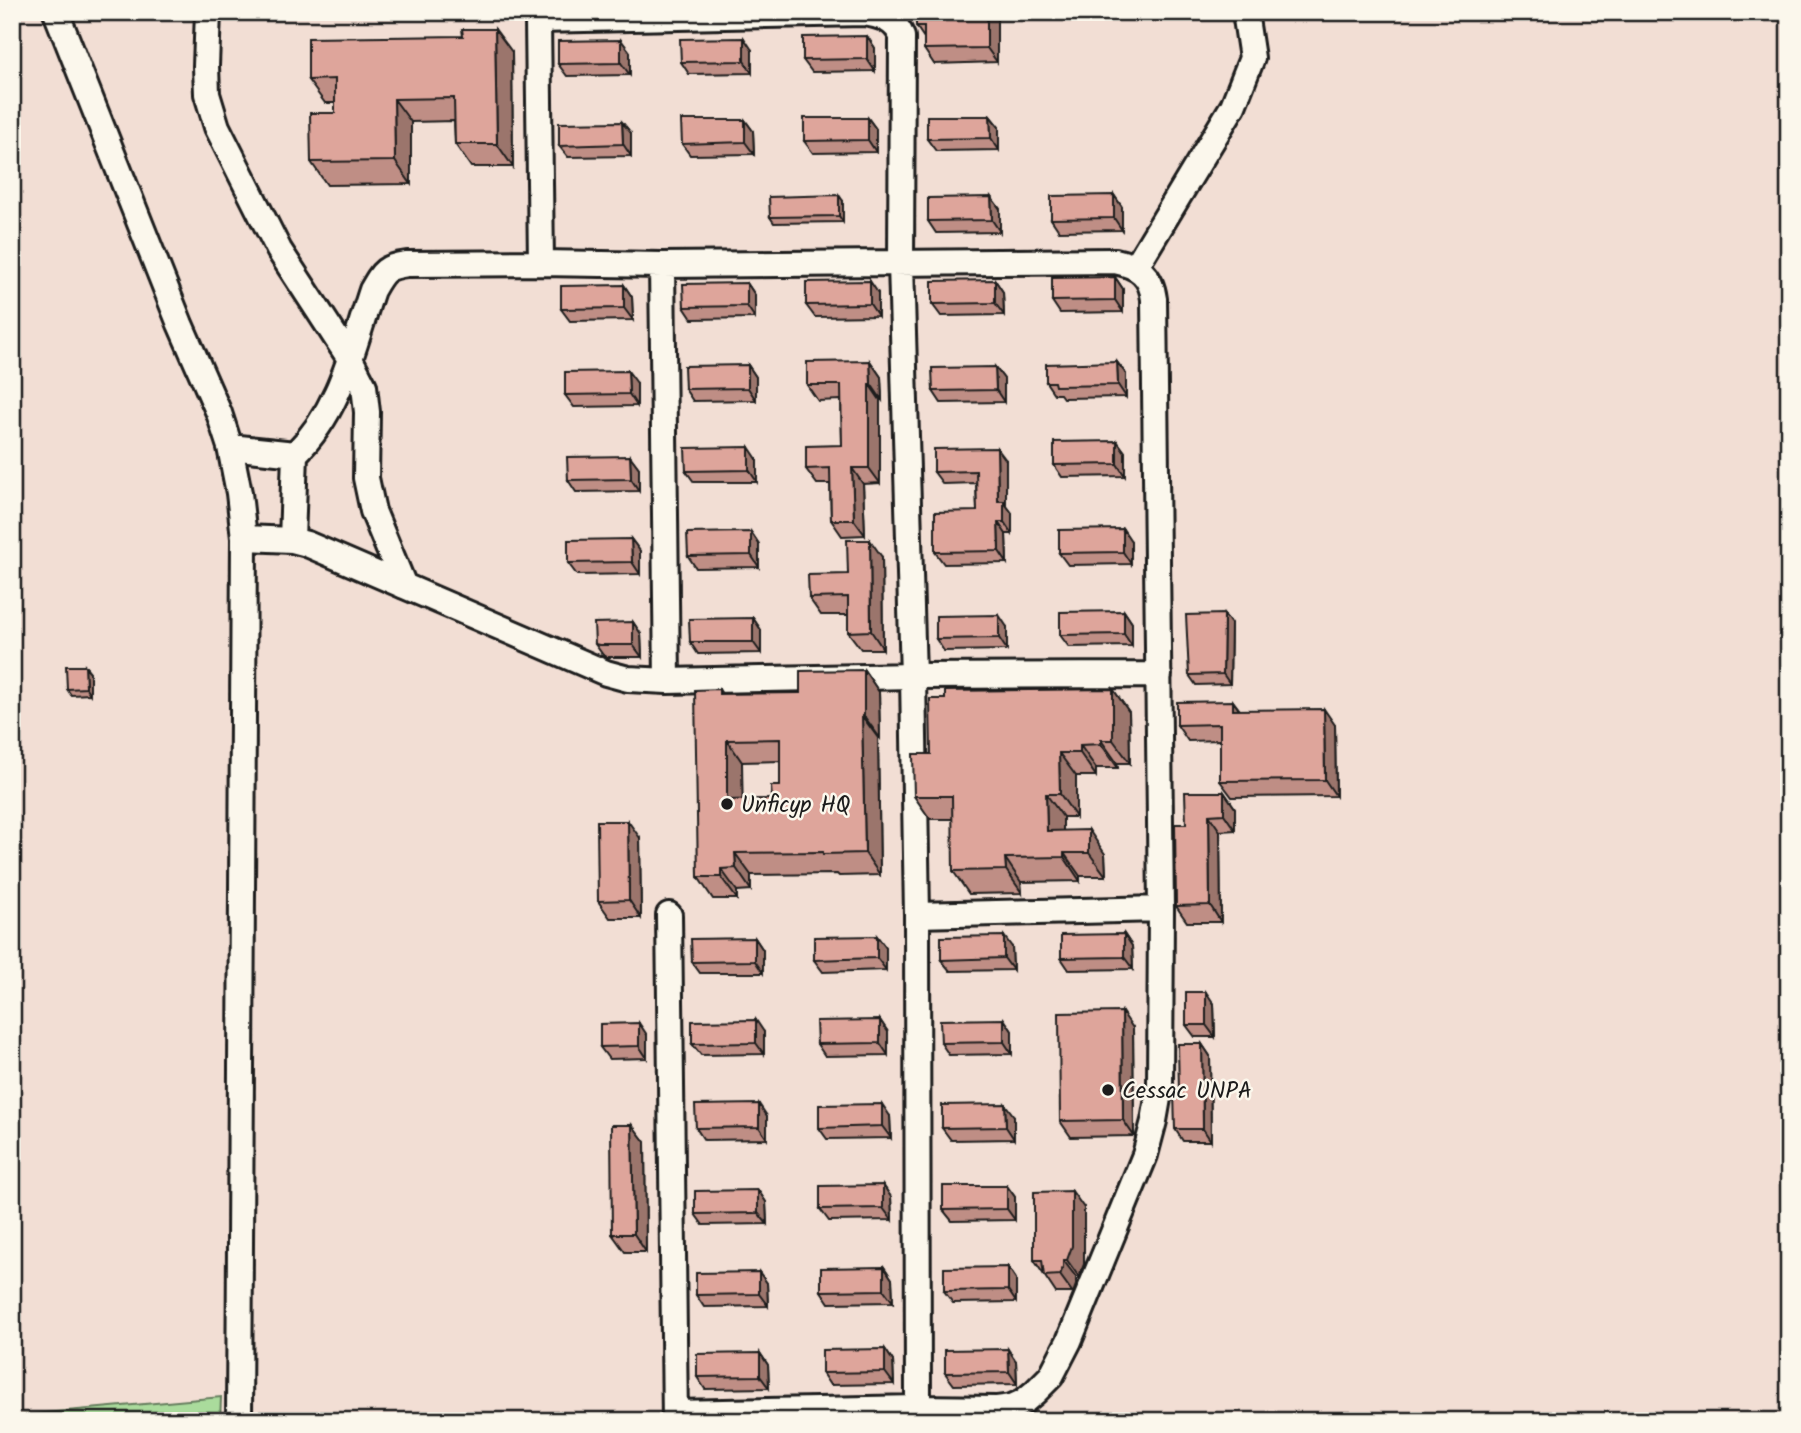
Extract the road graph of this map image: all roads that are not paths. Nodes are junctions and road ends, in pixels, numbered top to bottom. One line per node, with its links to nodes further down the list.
1 (57, 12): 9 (street)
2 (208, 12): 8 (street)
3 (1245, 12): 7 (street)
4 (541, 263): 5 (street); 6 (street); 8 (street)
5 (901, 264): 6 (street); 7 (street); 15 (street)
6 (662, 265): 16 (street)
7 (1135, 268): 14 (street)
8 (350, 359): 10 (street); 13 (street)
9 (230, 447): 10 (street); 11 (street)
10 (300, 449): 12 (street)
11 (244, 538): 12 (street); 22 (street)
12 (292, 540): 13 (street)
13 (404, 586): 16 (street)
14 (1159, 675): 15 (street); 17 (street)
15 (913, 676): 16 (street); 19 (street)
16 (667, 681)
17 (1161, 909): 19 (street); 20 (street)
18 (669, 915): 21 (street)
19 (917, 915): 20 (street)
20 (918, 1408): 21 (street)
21 (675, 1417)
22 (239, 1421)

